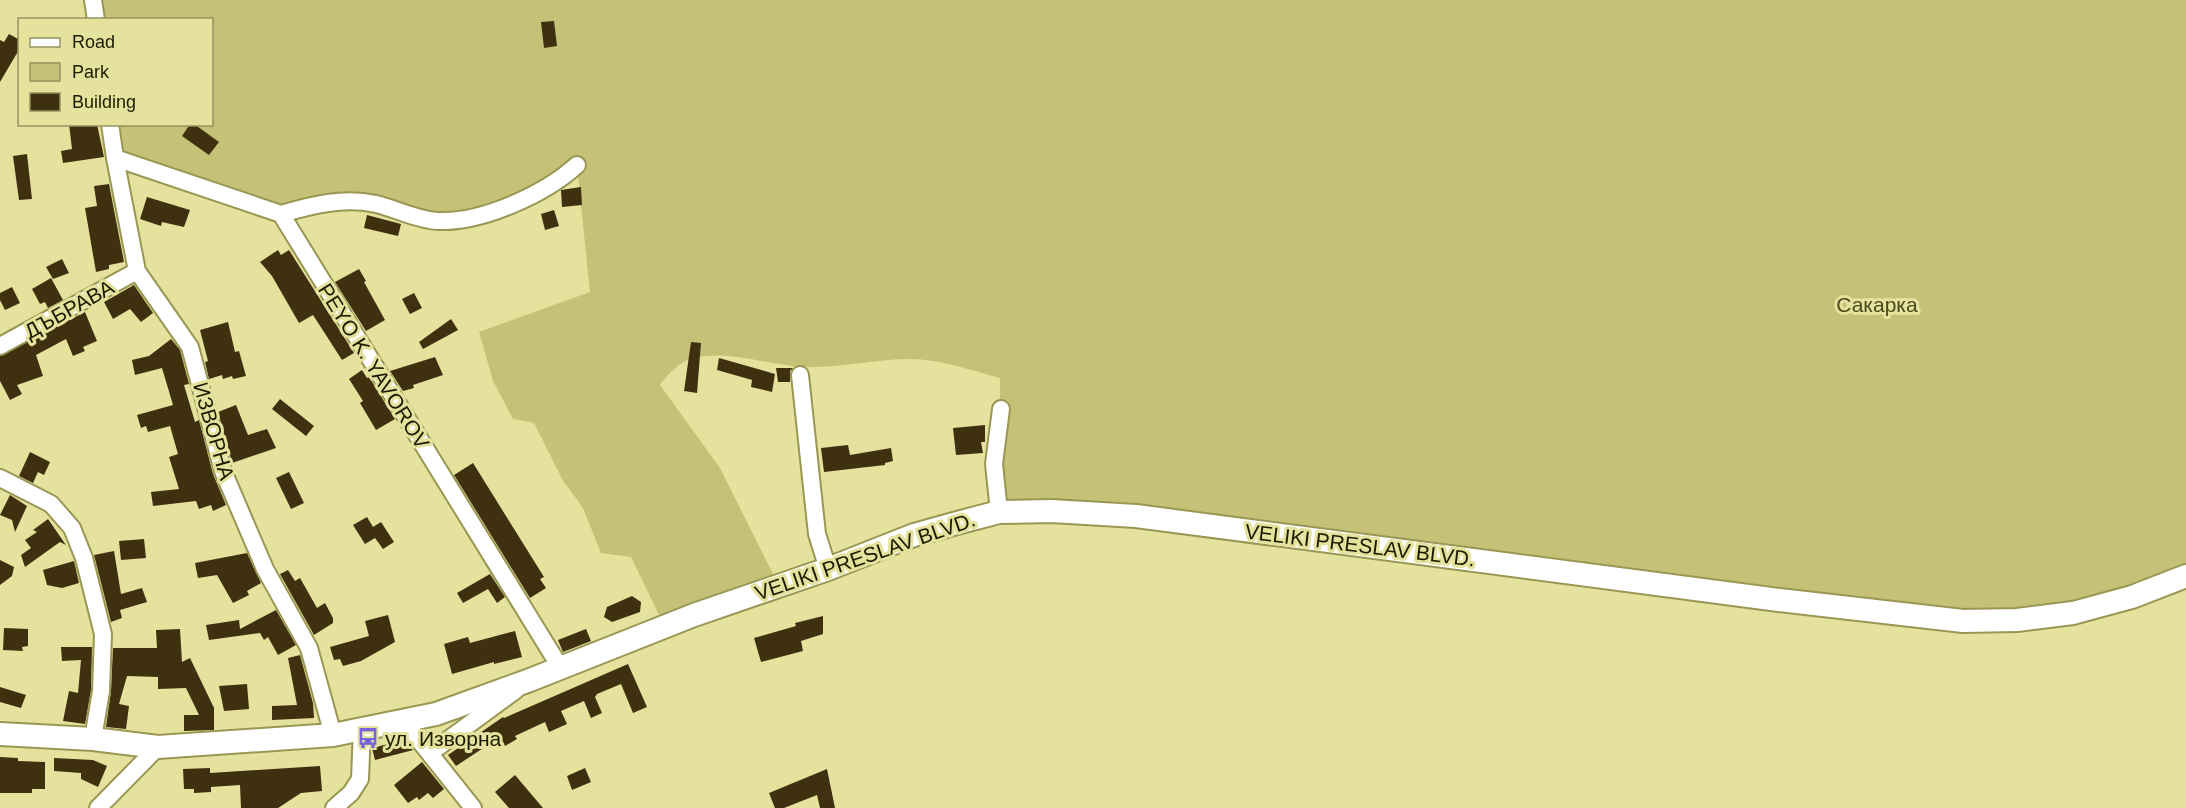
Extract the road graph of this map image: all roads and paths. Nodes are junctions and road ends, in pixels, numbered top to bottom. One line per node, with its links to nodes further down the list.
1 (93, 0): 2 (street)
2 (96, 18)
3 (110, 126): 4 (street, ИЗВОРНА)
4 (115, 158): 6 (street); 7 (street, ИЗВОРНА)
5 (577, 165): 6 (street)
6 (280, 214): 15 (street, PEYO K. YAVOROV)
7 (138, 271): 8 (street, ДЪБРАВА); 20 (street, ИЗВОРНА)
8 (0, 346)
9 (800, 375): 13 (street)
10 (1001, 409): 12 (street)
11 (0, 478): 21 (street)
12 (999, 512): 13 (main road, VELIKI PRESLAV BLVD.); 14 (main road, VELIKI PRESLAV BLVD.)
13 (828, 569): 15 (main road, VELIKI PRESLAV BLVD.)
14 (2186, 576)
15 (560, 667): 16 (main road, VELIKI PRESLAV BLVD.)
16 (530, 680): 17 (main road, VELIKI PRESLAV BLVD.); 23 (street)
17 (403, 720): 18 (main road, VELIKI PRESLAV BLVD.); 23 (street)
18 (362, 728): 20 (main road, VELIKI PRESLAV BLVD.); 25 (street)
19 (0, 734): 21 (main road, VELIKI PRESLAV BLVD.)
20 (333, 735): 22 (main road, VELIKI PRESLAV BLVD.)
21 (93, 738): 22 (main road, VELIKI PRESLAV BLVD.)
22 (158, 747): 24 (street)
23 (430, 753): 26 (street)
24 (98, 808)
25 (334, 808)
26 (473, 808)

